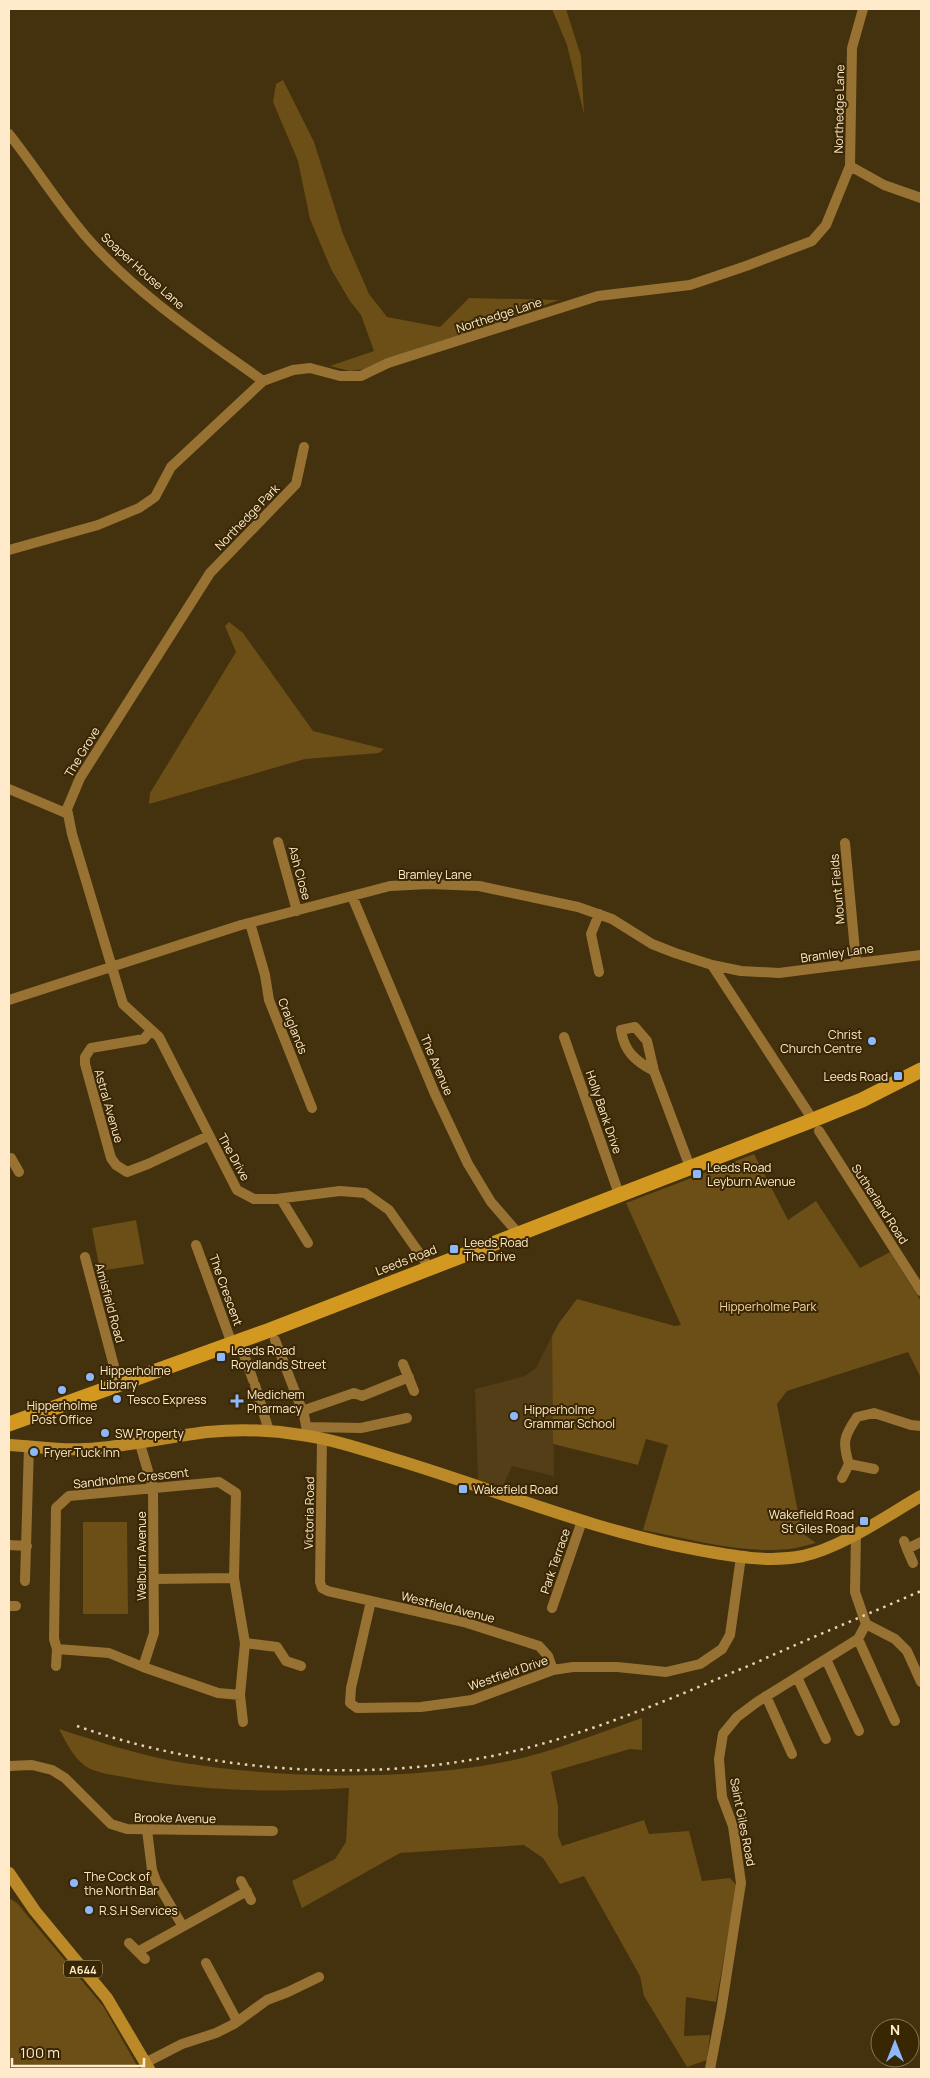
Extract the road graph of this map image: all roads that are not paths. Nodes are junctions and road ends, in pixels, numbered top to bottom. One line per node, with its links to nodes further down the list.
1 (863, 9): 3 (street, Northedge Lane)
2 (9, 134): 5 (street, Soaper House Lane)
3 (850, 166): 4 (street); 5 (street, Northedge Lane)
4 (921, 198)
5 (263, 381): 7 (street, Northedge Lane)
6 (304, 447): 8 (street, Northedge Park)
7 (9, 550)
8 (210, 573): 10 (street, The Grove)
9 (9, 789): 10 (street)
10 (68, 814): 20 (street, The Grove)
11 (278, 842): 14 (street, Ash Close)
12 (845, 843): 18 (street, Mount Fields)
13 (352, 896): 14 (street, Bramley Lane); 15 (street, Bramley Lane); 35 (street, The Avenue)
14 (297, 911): 16 (street, Bramley Lane)
15 (599, 914): 19 (street, Bramley Lane); 21 (street)
16 (250, 923): 20 (street, Bramley Lane); 27 (street, Craiglands)
17 (921, 955): 18 (street, Bramley Lane)
18 (856, 962): 19 (street, Bramley Lane)
19 (712, 965): 28 (street, Sutherland Road)
20 (112, 966): 22 (street, Bramley Lane); 23 (street, The Drive)
21 (599, 972)
22 (9, 1000)
23 (151, 1030): 29 (street, The Drive); 29 (street, Astral Avenue)
24 (564, 1038): 33 (street, Holly Bank Drive)
25 (921, 1070): 28 (highway, Leeds Road)
26 (654, 1071): 31 (street)
27 (312, 1108)
28 (816, 1126): 31 (highway, Leeds Road); 40 (street, Sutherland Road)
29 (208, 1136): 34 (street, The Drive)
30 (9, 1159): 32 (street)
31 (690, 1167): 33 (highway, Leeds Road)
32 (19, 1172)
33 (619, 1194): 35 (highway, Leeds Road)
34 (282, 1199): 36 (street); 39 (street, The Drive)
35 (518, 1233): 39 (highway, Leeds Road)
36 (308, 1243)
37 (196, 1245): 42 (street, The Crescent)
38 (85, 1257): 45 (street, Amisfield Road)
39 (429, 1267): 42 (highway, Leeds Road)
40 (921, 1291)
41 (274, 1340): 47 (street)
42 (236, 1342): 45 (highway, Leeds Road); 52 (street, The Crescent)
43 (403, 1364): 44 (street)
44 (409, 1378): 46 (street); 47 (street)
45 (119, 1385): 49 (highway, Leeds Road)
46 (414, 1391)
47 (302, 1411): 51 (street)
48 (407, 1418): 51 (street)
49 (9, 1424)
50 (921, 1426): 57 (street)
51 (307, 1431): 52 (main road); 53 (main road)
52 (269, 1432): 54 (main road)
53 (322, 1439): 62 (main road); 72 (street, Victoria Road)
54 (140, 1444): 56 (main road); 60 (street, Welburn Avenue)
55 (9, 1445): 56 (main road)
56 (29, 1446): 66 (street)
57 (849, 1464): 58 (street); 59 (street)
58 (874, 1468)
59 (842, 1478)
60 (153, 1488): 69 (street, Sandholme Crescent); 70 (street, Welburn Avenue); 78 (street, Sandholme Crescent)
61 (921, 1496): 63 (main road)
62 (582, 1521): 67 (main road); 74 (street, Park Terrace)
63 (856, 1533): 67 (main road); 75 (street)
64 (921, 1542): 68 (street)
65 (9, 1545): 66 (street)
66 (27, 1546): 71 (street)
67 (740, 1557): 83 (street, Westfield Drive)
68 (913, 1563)
69 (234, 1578): 70 (street); 77 (street, Sandholme Crescent)
70 (154, 1579): 82 (street, Welburn Avenue)
71 (25, 1581)
72 (322, 1588): 73 (street, Westfield Avenue)
73 (371, 1601): 83 (street, Westfield Avenue); 83 (street, Westfield Drive)
74 (552, 1608)
75 (866, 1624): 76 (street, Saint Giles Road); 85 (street)
76 (858, 1639): 79 (street, Saint Giles Road); 88 (street)
77 (245, 1643): 81 (street); 86 (street, Sandholme Crescent)
78 (57, 1649): 80 (street, Sandholme Crescent); 82 (street)
79 (826, 1659): 84 (street, Saint Giles Road); 90 (street)
80 (56, 1666)
81 (301, 1666)
82 (143, 1667): 86 (street)
83 (553, 1670)
84 (797, 1677): 87 (street, Saint Giles Road); 91 (street)
85 (921, 1682)
86 (240, 1694): 89 (street, Sandholme Crescent)
87 (766, 1696): 92 (street); 104 (street, Saint Giles Road)
88 (895, 1721)
89 (243, 1722)
90 (859, 1731)
91 (826, 1739)
92 (792, 1754)
93 (9, 1766): 94 (street, Brooke Avenue)
94 (147, 1830): 95 (street, Brooke Avenue); 98 (street)
95 (273, 1831)
96 (9, 1873): 103 (main road, A644)
97 (241, 1881): 98 (street)
98 (182, 1925): 99 (street)
99 (129, 1943)
100 (206, 1963): 102 (street)
101 (319, 1977): 102 (street)
102 (237, 2021): 103 (street)
103 (147, 2066)
104 (710, 2069)

